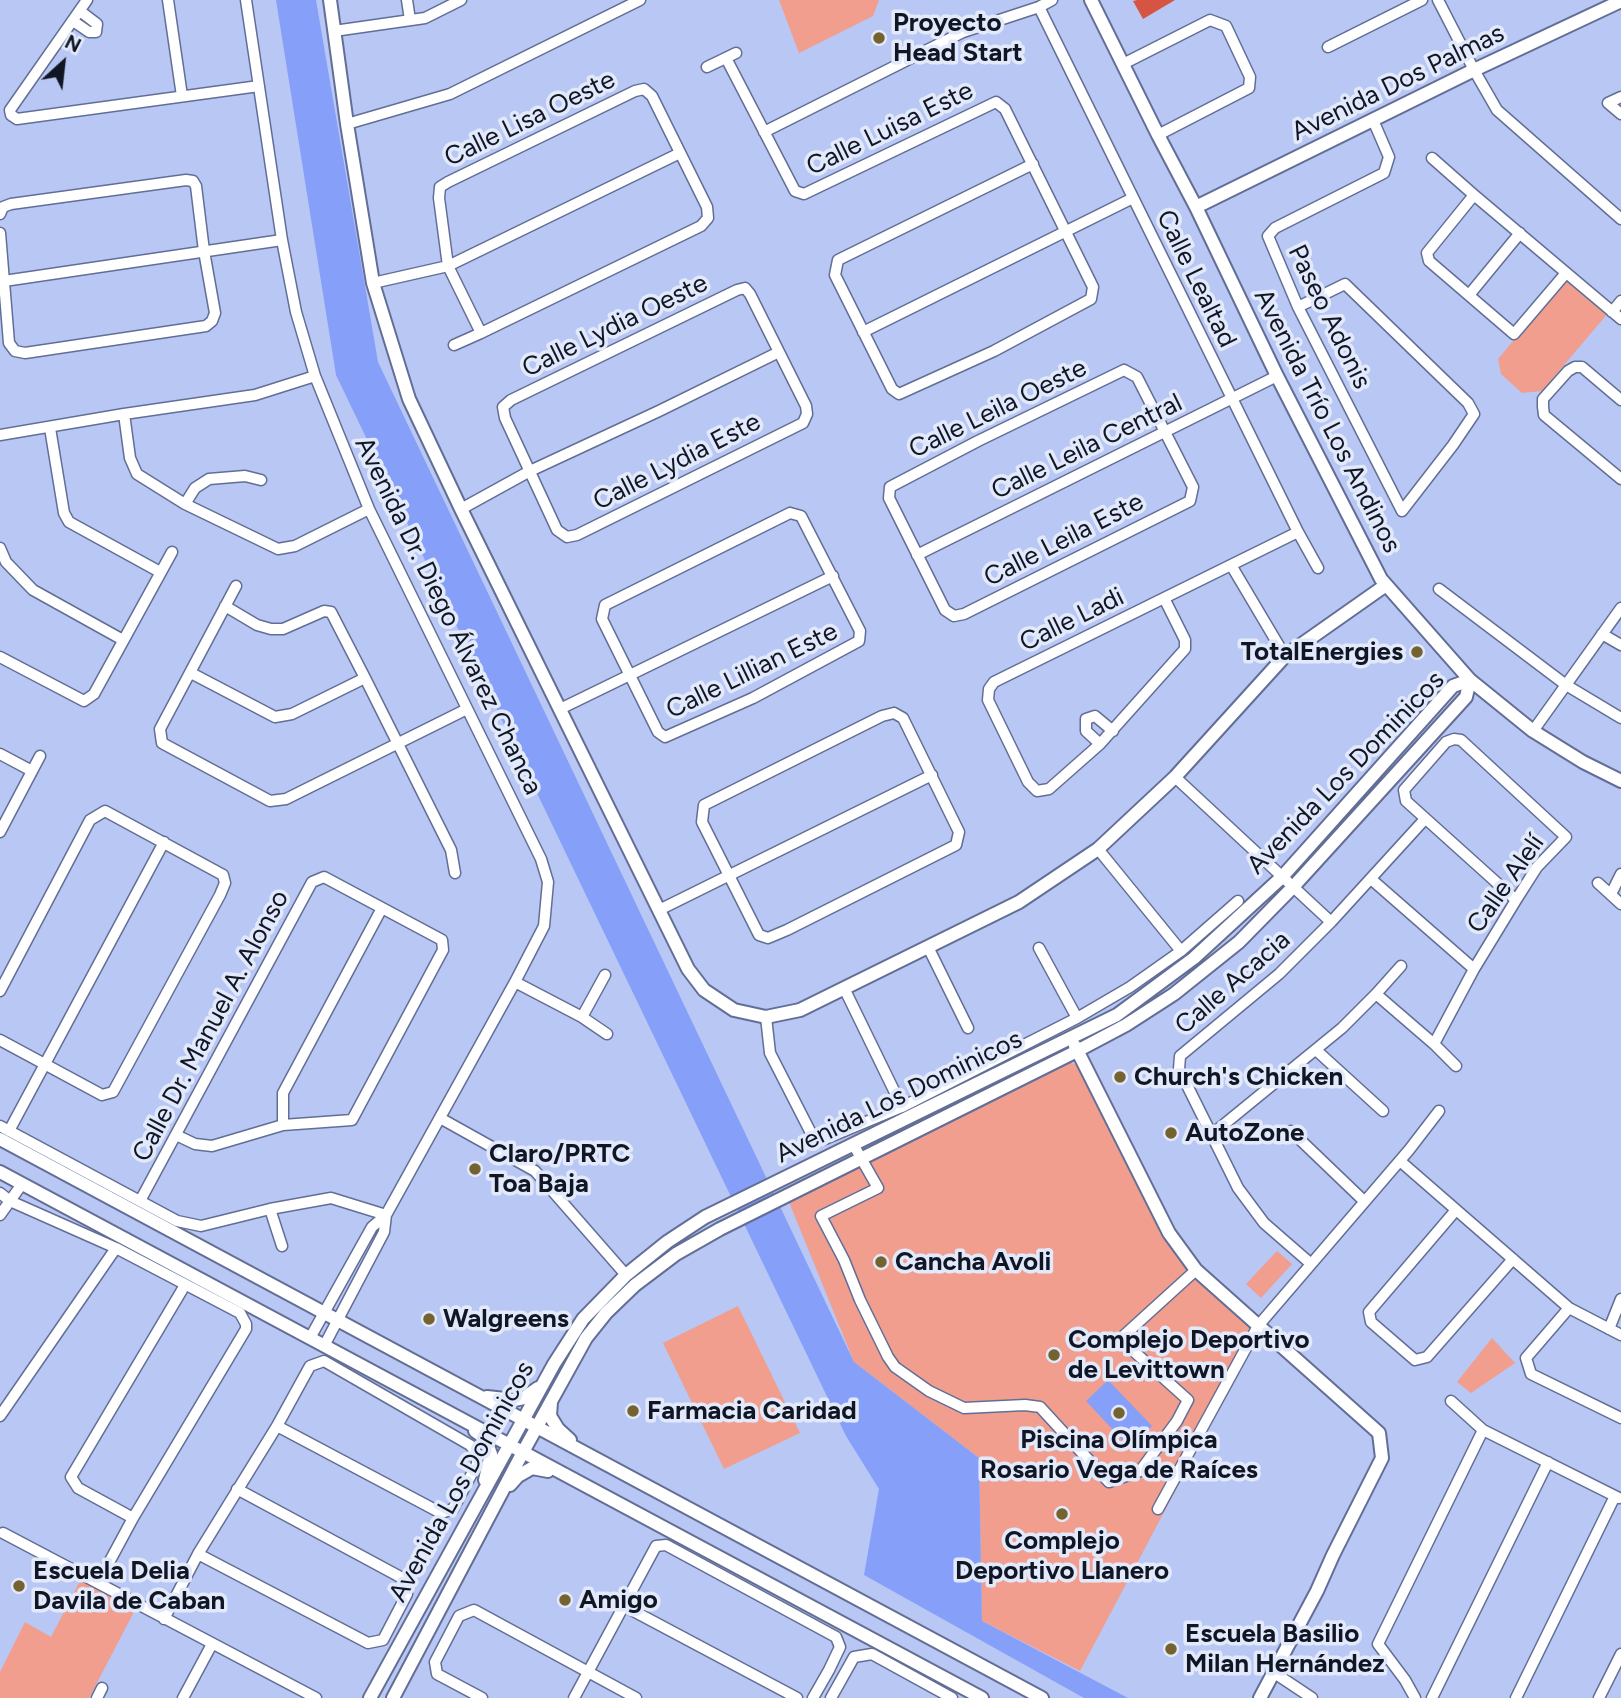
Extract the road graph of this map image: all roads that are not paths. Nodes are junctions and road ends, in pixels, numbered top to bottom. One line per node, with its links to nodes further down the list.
1 (88, 0): 14 (street)
2 (168, 0): 23 (street)
3 (246, 0): 22 (street, Avenida Dr. Diego Álvarez Chanca)
4 (330, 0): 17 (street)
5 (407, 0): 15 (street)
6 (461, 0): 15 (street)
7 (640, 0): 27 (street)
8 (1052, 0): 13 (street)
9 (1091, 0): 19 (street, Avenida Trío Los Andinos)
10 (1422, 0): 18 (street)
11 (1438, 0): 21 (street)
12 (1621, 1): 21 (street, Avenida Dos Palmas)
13 (1039, 7): 28 (street); 34 (street, Calle Lealtad)
14 (80, 11): 16 (street); 16 (street)
15 (410, 20): 17 (street)
16 (73, 21): 23 (street)
17 (334, 31): 27 (street)
18 (1328, 47)
19 (1123, 64): 29 (street, Avenida Trío Los Andinos); 29 (street)
20 (707, 67): 28 (street, Calle Luisa Este)
21 (1474, 70): 26 (street, Avenida Dos Palmas); 37 (street)
22 (259, 86): 23 (street); 41 (street, Avenida Dr. Diego Álvarez Chanca)
23 (182, 96)
24 (1621, 97): 25 (street)
25 (1621, 114)
26 (1373, 120): 35 (street, Avenida Dos Palmas); 49 (street, Paseo Adonis)
27 (347, 124): 46 (street)
28 (764, 131): 32 (street, Calle Luisa Este)
29 (1158, 135): 35 (street, Avenida Trío Los Andinos)
30 (680, 153): 43 (street); 43 (street, Calle Lisa Oeste); 53 (street)
31 (1432, 158): 33 (street)
32 (1033, 164): 38 (street); 52 (street)
33 (1474, 195): 40 (street); 47 (street)
34 (1133, 198): 38 (street); 58 (street, Calle Lealtad)
35 (1196, 207): 57 (street, Avenida Trío Los Andinos)
36 (0, 214): 42 (street)
37 (1621, 219)
38 (1066, 231): 52 (street); 52 (street)
39 (0, 233): 45 (street)
40 (1520, 233): 44 (street); 47 (street)
41 (282, 240): 42 (street); 56 (street, Avenida Dr. Diego Álvarez Chanca)
42 (204, 251): 45 (street); 45 (street)
43 (447, 267): 46 (street); 53 (street)
44 (1566, 273): 47 (street); 50 (street)
45 (4, 281)
46 (373, 283): 69 (street)
47 (1469, 295)
48 (1621, 301): 50 (street)
49 (1298, 307): 49 (street, Paseo Adonis)
50 (1612, 312): 51 (street)
51 (1621, 319)
52 (863, 332)
53 (481, 333): 54 (street)
54 (454, 345)
55 (779, 352): 64 (street); 64 (street, Calle Lydia Oeste); 64 (street, Calle Lydia Este)
56 (315, 376): 60 (street); 68 (street, Avenida Dr. Diego Álvarez Chanca)
57 (1277, 376): 58 (street, Calle Leila Central); 79 (street, Avenida Trío Los Andinos)
58 (1232, 399): 62 (street, Calle Leila Central); 70 (street, Calle Lealtad)
59 (1621, 400): 65 (street)
60 (124, 414): 61 (street); 67 (street)
61 (50, 428): 63 (street); 77 (street)
62 (1165, 432): 73 (street, Calle Leila Central); 73 (street, Calle Leila Este); 73 (street, Calle Leila Oeste)
63 (0, 435)
64 (530, 471): 69 (street)
65 (1621, 479)
66 (261, 480): 67 (street)
67 (185, 504): 68 (street)
68 (369, 509): 95 (street, Avenida Dr. Diego Álvarez Chanca)
69 (461, 509): 96 (street)
70 (1298, 532): 75 (street, Calle Ladi); 76 (street, Calle Lealtad)
71 (0, 548): 74 (street)
72 (172, 552): 77 (street)
73 (917, 555)
74 (3, 564): 86 (street)
75 (1231, 565): 82 (street, Calle Ladi); 88 (street)
76 (1318, 568)
77 (160, 572): 86 (street)
78 (833, 576): 91 (street); 91 (street, Calle Lillian Este); 91 (street)
79 (1386, 585): 88 (street); 93 (street, Avenida Trío Los Andinos)
80 (236, 586): 83 (street)
81 (1439, 589): 94 (street)
82 (1164, 598): 98 (street); 101 (street, Calle Ladi)
83 (225, 606): 90 (street); 92 (street)
84 (1621, 608): 85 (street)
85 (1602, 634): 87 (street); 94 (street)
86 (123, 640): 89 (street)
87 (1621, 645)
88 (1285, 656): 106 (street)
89 (0, 657)
90 (191, 673): 92 (street); 100 (street)
91 (629, 675): 96 (street)
92 (365, 678): 100 (street)
93 (1470, 680): 99 (street, Avenida Trío Los Andinos); 115 (street, Avenida Los Dominicos); 118 (street, Avenida Los Dominicos)
94 (1566, 685): 97 (street); 99 (street)
95 (467, 709): 100 (street); 132 (street, Avenida Dr. Diego Álvarez Chanca)
96 (560, 709): 124 (street)
97 (1621, 718)
98 (1113, 731): 101 (street); 101 (street)
99 (1533, 731): 107 (street, Avenida Trío Los Andinos)
100 (398, 744): 112 (street)
101 (1100, 744)
102 (0, 754): 104 (street)
103 (40, 757): 104 (street)
104 (32, 771): 109 (street)
105 (932, 775): 114 (street); 114 (street); 114 (street)
106 (1175, 777): 111 (street); 115 (street)
107 (1621, 781)
108 (1425, 819): 116 (street, Calle Acacia); 120 (street); 120 (street, Calle Alelí)
109 (0, 832)
110 (164, 842): 134 (street); 146 (street); 146 (street)
111 (1098, 849): 126 (street); 128 (street)
112 (455, 873)
113 (1621, 874): 119 (street)
114 (728, 875): 124 (street)
115 (1282, 877): 118 (street); 141 (street, Avenida Los Dominicos)
116 (1371, 879): 125 (street, Calle Acacia); 130 (street)
117 (1598, 883): 119 (street)
118 (1293, 887): 125 (street); 145 (street, Avenida Los Dominicos)
119 (1611, 894): 122 (street)
120 (1516, 900): 130 (street, Calle Alelí)
121 (1238, 901): 128 (street)
122 (1621, 904)
123 (382, 908): 152 (street); 152 (street); 155 (street, Calle Dr. Manuel A. Alonso)
124 (659, 910): 137 (street)
125 (1331, 922): 156 (street, Calle Acacia)
126 (928, 947): 133 (street); 139 (street)
127 (1040, 948): 138 (street)
128 (1181, 951): 138 (street)
129 (1401, 966): 135 (street)
130 (1474, 969): 143 (street, Calle Alelí)
131 (605, 975): 136 (street)
132 (515, 982): 136 (street); 151 (street, Avenida Dr. Diego Álvarez Chanca)
133 (844, 988): 137 (street); 148 (street)
134 (0, 991)
135 (1376, 994): 143 (street); 144 (street)
136 (582, 1017): 140 (street)
137 (766, 1017): 148 (street)
138 (1077, 1018): 148 (street)
139 (968, 1028)
140 (607, 1034)
141 (1071, 1038): 145 (street); 157 (street, Avenida Los Dominicos)
142 (0, 1040): 146 (street)
143 (1434, 1044): 147 (street)
144 (1316, 1050): 149 (street); 156 (street)
145 (1077, 1051): 158 (street, Avenida Los Dominicos); 174 (street)
146 (44, 1064): 154 (street)
147 (1456, 1066)
148 (902, 1107)
149 (1383, 1111)
150 (1439, 1111): 159 (street)
151 (440, 1118): 169 (street, Avenida Dr. Diego Álvarez Chanca); 175 (street)
152 (283, 1125): 155 (street)
153 (1291, 1131): 165 (street)
154 (3, 1132): 164 (street); 179 (street)
155 (176, 1135): 164 (street, Calle Dr. Manuel A. Alonso)
156 (1211, 1135): 173 (street, Calle Acacia)
157 (853, 1144): 158 (street); 175 (street, Avenida Los Dominicos)
158 (862, 1158): 174 (street); 188 (street, Avenida Los Dominicos)
159 (1400, 1161): 165 (street); 167 (street)
160 (0, 1172): 161 (street)
161 (22, 1184): 163 (street); 184 (street)
162 (0, 1193): 163 (street)
163 (10, 1201): 168 (street); 171 (street)
164 (140, 1201): 166 (street)
165 (1364, 1201): 173 (street)
166 (270, 1209): 169 (street); 170 (street)
167 (1456, 1210): 172 (street); 172 (street)
168 (0, 1215)
169 (386, 1215): 179 (street, Avenida Dr. Diego Álvarez Chanca); 180 (street, Avenida Dr. Diego Álvarez Chanca)
170 (282, 1246)
171 (116, 1248): 176 (street); 190 (street)
172 (1513, 1259): 178 (street)
173 (1310, 1263): 181 (street)
174 (1196, 1270): 181 (street)
175 (626, 1275): 186 (street, Avenida Los Dominicos)
176 (185, 1285): 207 (street); 207 (street)
177 (1621, 1299): 182 (street)
178 (1569, 1308): 182 (street); 193 (street)
179 (324, 1313): 180 (street); 184 (street, Avenida Dr. Diego Álvarez Chanca)
180 (338, 1320): 185 (street, Avenida Dr. Diego Álvarez Chanca); 187 (street)
181 (1258, 1326): 206 (street); 216 (street)
182 (1609, 1329): 183 (street)
183 (1621, 1335)
184 (310, 1338): 185 (street)
185 (324, 1346): 191 (street)
186 (542, 1385): 187 (street); 192 (street, Avenida Los Dominicos)
187 (480, 1397): 192 (street)
188 (552, 1399): 195 (street, Avenida Los Dominicos); 199 (street)
189 (1451, 1401): 196 (street)
190 (0, 1416)
191 (459, 1418): 197 (street); 203 (street)
192 (522, 1419): 195 (street); 197 (street, Avenida Los Dominicos)
193 (1621, 1419)
194 (277, 1426): 194 (street); 202 (street)
195 (536, 1427): 198 (street, Avenida Los Dominicos); 199 (street)
196 (1483, 1430): 200 (street); 234 (street)
197 (509, 1445): 198 (street); 203 (street, Avenida Los Dominicos)
198 (523, 1452): 201 (street); 204 (street, Avenida Los Dominicos)
199 (583, 1452): 231 (street)
200 (1548, 1462): 205 (street); 235 (street)
201 (562, 1473): 204 (street); 230 (street)
202 (237, 1489): 209 (street); 209 (street)
203 (481, 1494): 221 (street, Avenida Los Dominicos)
204 (500, 1495): 222 (street, Avenida Los Dominicos)
205 (1618, 1498): 236 (street)
206 (1158, 1509)
207 (133, 1518): 210 (street)
208 (3, 1533): 210 (street)
209 (198, 1554): 212 (street)
210 (98, 1583): 212 (street)
211 (624, 1606): 215 (street); 226 (street); 227 (street)
212 (164, 1619): 213 (street)
213 (212, 1644): 219 (street); 220 (street)
214 (1621, 1654): 237 (street)
215 (588, 1672): 223 (street); 224 (street); 225 (street)
216 (1273, 1672): 232 (street); 233 (street)
217 (103, 1688): 218 (street)
218 (97, 1698)
219 (183, 1698)
220 (316, 1698)
221 (370, 1698)
222 (393, 1698)
223 (482, 1698)
224 (574, 1698)
225 (636, 1698)
226 (797, 1698)
227 (813, 1698)
228 (831, 1698): 229 (street)
229 (952, 1698)
230 (982, 1698)
231 (1042, 1698)
232 (1260, 1698)
233 (1312, 1698)
234 (1415, 1698)
235 (1433, 1698)
236 (1516, 1698)
237 (1599, 1698)

